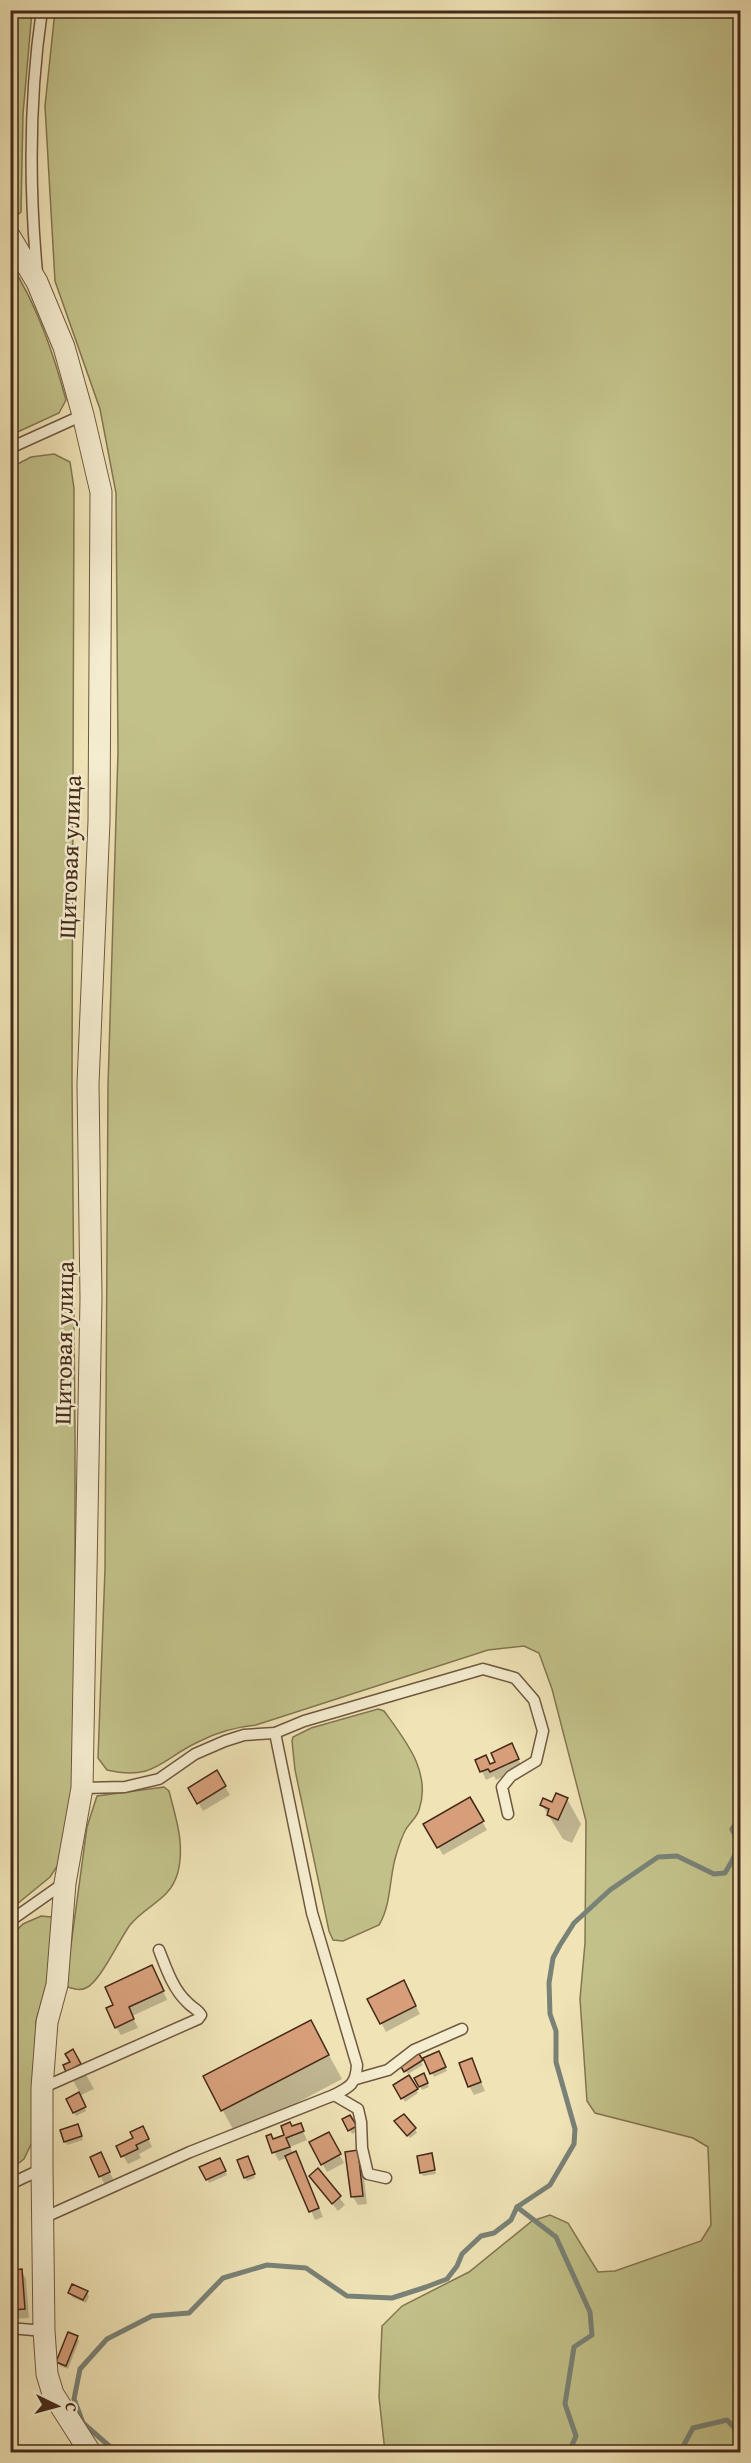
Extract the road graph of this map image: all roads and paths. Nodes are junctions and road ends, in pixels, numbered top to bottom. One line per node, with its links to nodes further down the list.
1 (42, 10): 3 (lane)
2 (10, 237): 3 (street, Щитовая улица)
3 (38, 282): 4 (street, Щитовая улица)
4 (83, 415): 5 (lane); 7 (street, Щитовая улица)
5 (10, 448)
6 (275, 1732): 7 (lane); 8 (lane); 13 (lane)
7 (82, 1788): 9 (street, Щитовая улица)
8 (508, 1814)
9 (65, 1883): 10 (lane); 14 (street, Щитовая улица)
10 (10, 1921)
11 (159, 1950): 14 (lane)
12 (462, 2029): 13 (lane)
13 (356, 2079): 15 (lane)
14 (42, 2088): 16 (street, Щитовая улица)
15 (334, 2095): 17 (lane); 19 (lane)
16 (42, 2169): 18 (lane); 19 (street, Щитовая улица)
17 (386, 2178)
18 (10, 2184)
19 (43, 2218): 21 (street, Щитовая улица)
20 (10, 2328): 21 (lane)
21 (44, 2331): 22 (street, Щитовая улица)
22 (90, 2452)

